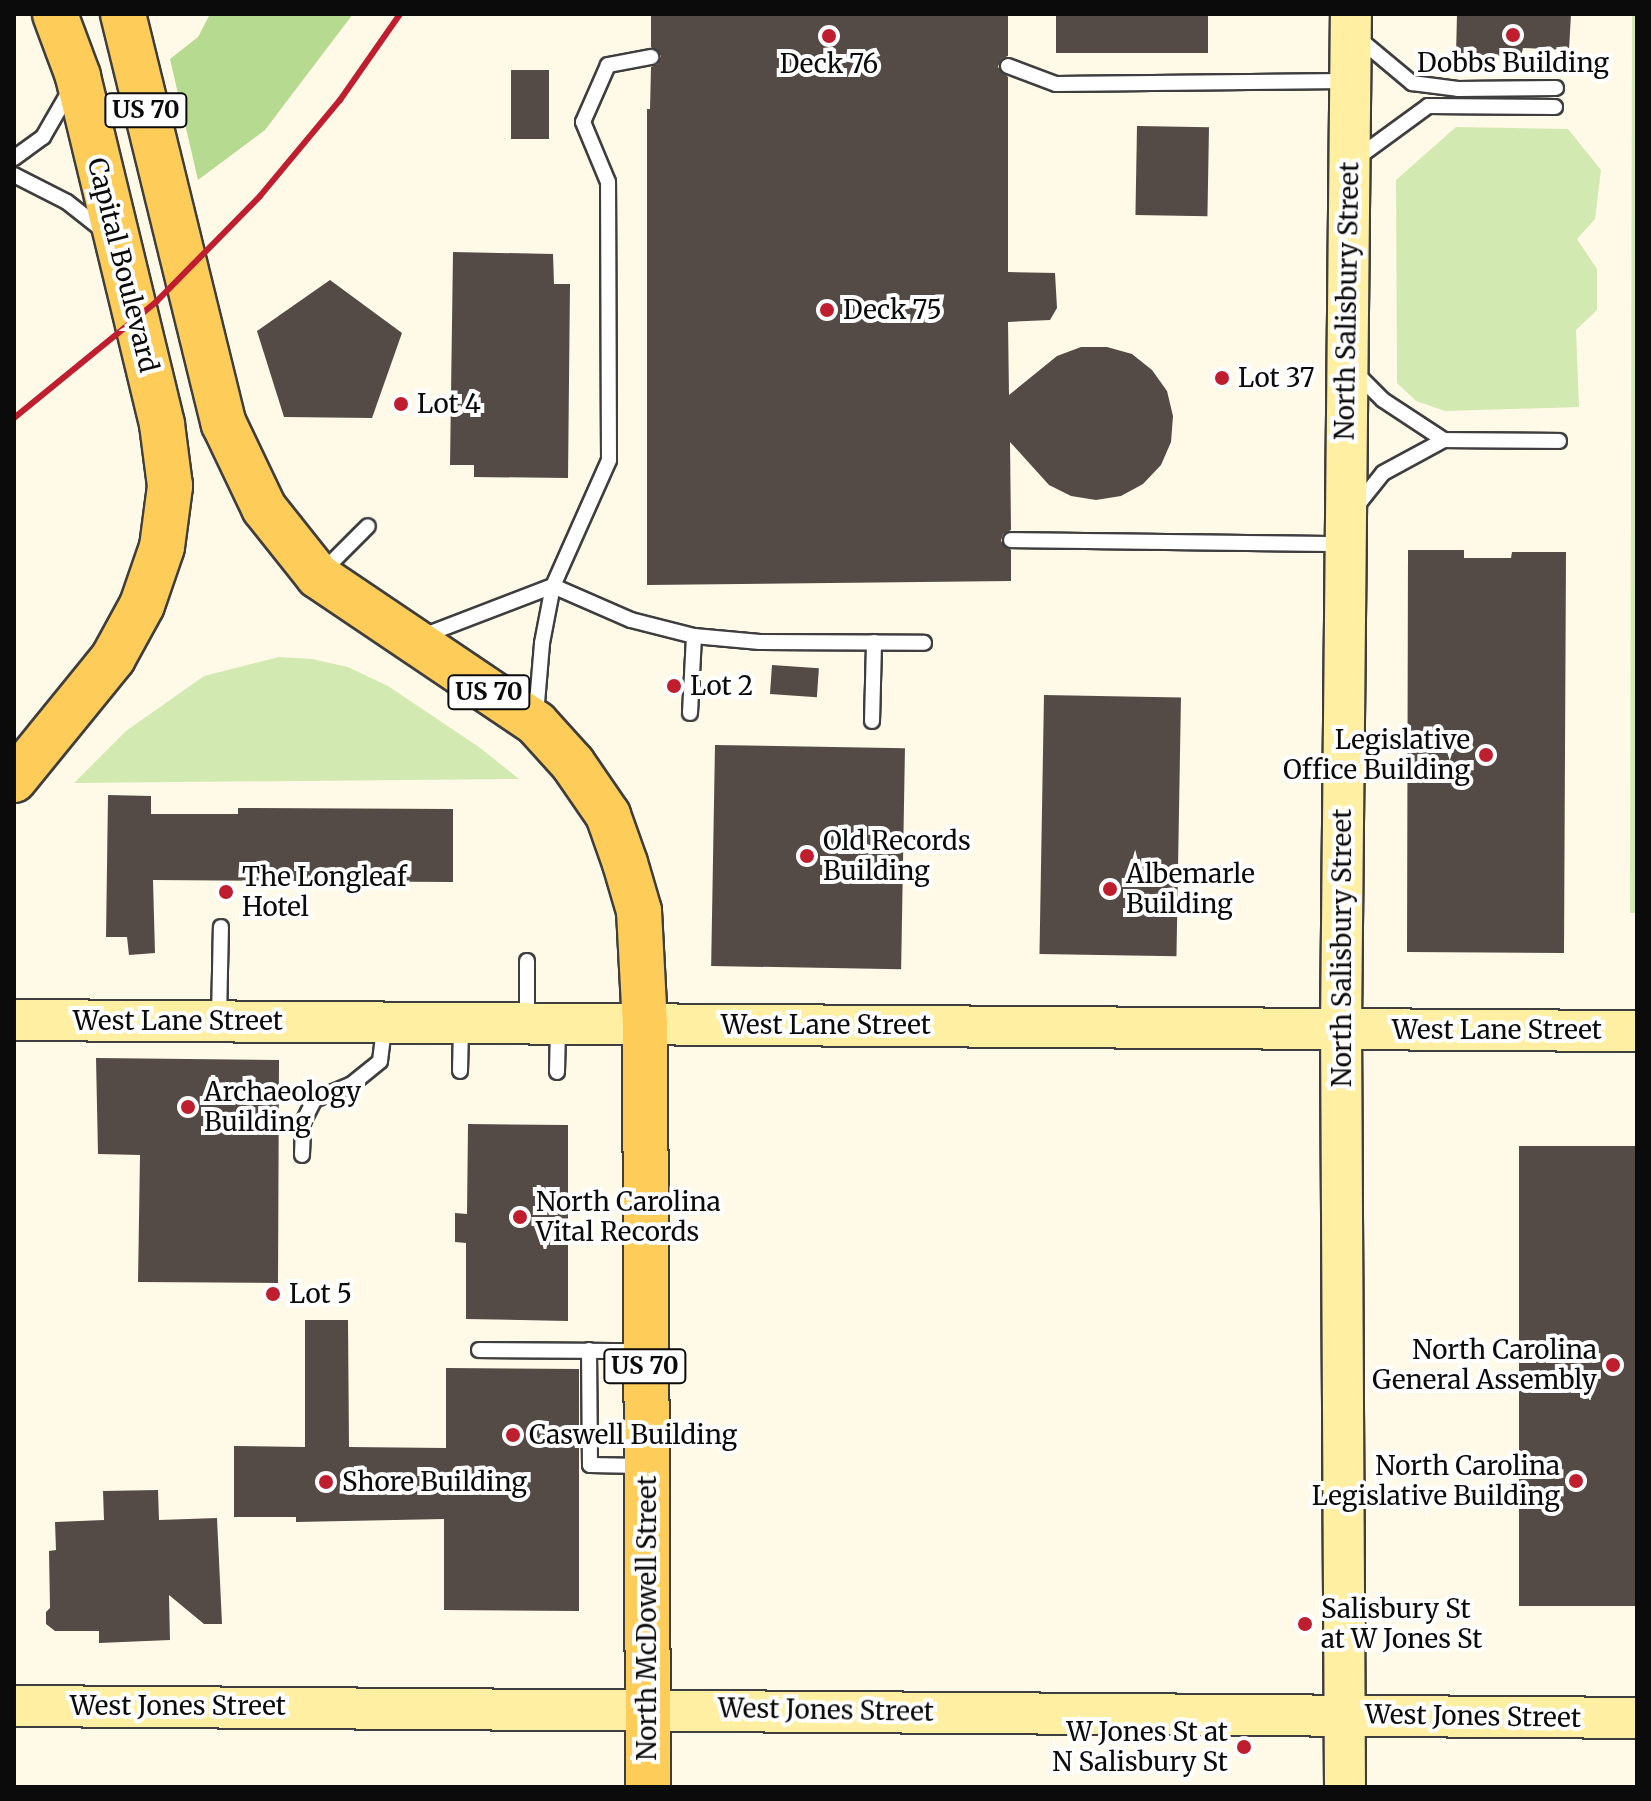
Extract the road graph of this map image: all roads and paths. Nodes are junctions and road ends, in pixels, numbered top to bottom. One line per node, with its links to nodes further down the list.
1 (55, 14): 6 (main road, Capital Boulevard / US 70)
2 (123, 14): 20 (main road, North McDowell Street / US 70)
3 (1351, 23): 7 (street, North Salisbury Street); 8 (lane)
4 (651, 57): 21 (lane)
5 (1008, 66): 7 (lane)
6 (78, 76): 10 (lane); 13 (main road, Capital Boulevard / US 70)
7 (1350, 81): 11 (street, North Salisbury Street)
8 (1556, 88)
9 (1555, 107): 11 (lane)
10 (14, 158)
11 (1349, 164): 14 (street, North Salisbury Street)
12 (14, 175): 13 (lane)
13 (115, 240): 29 (main road, Capital Boulevard / US 70)
14 (1347, 363): 15 (lane); 18 (street, North Salisbury Street)
15 (1444, 440): 16 (lane); 18 (lane)
16 (1559, 441)
17 (368, 526): 20 (lane)
18 (1345, 532): 19 (lane); 38 (street, North Salisbury Street)
19 (1011, 540)
20 (318, 576): 23 (main road, North McDowell Street / US 70)
21 (553, 586): 22 (lane); 23 (lane); 28 (lane)
22 (694, 636): 24 (lane); 26 (lane)
23 (412, 640): 28 (main road, North McDowell Street / US 70)
24 (874, 642): 25 (lane); 27 (lane)
25 (924, 643)
26 (690, 713)
27 (872, 721)
28 (536, 723): 37 (main road, North McDowell Street / US 70)
29 (14, 780)
30 (221, 927): 33 (lane)
31 (527, 961): 36 (lane)
32 (14, 1020): 33 (street, West Lane Street)
33 (218, 1021): 34 (street, West Lane Street)
34 (384, 1022): 35 (street, West Lane Street); 42 (lane)
35 (461, 1023): 36 (street, West Lane Street); 40 (lane)
36 (542, 1023): 37 (street, West Lane Street); 41 (lane)
37 (645, 1024): 38 (street, West Lane Street); 45 (main road, North McDowell Street / US 70)
38 (1341, 1029): 39 (street, West Lane Street); 49 (street, North Salisbury Street)
39 (1637, 1031)
40 (460, 1071)
41 (557, 1072)
42 (302, 1155)
43 (479, 1350): 44 (lane)
44 (589, 1350): 45 (lane); 46 (lane)
45 (645, 1351): 46 (main road, North McDowell Street / US 70)
46 (646, 1466): 48 (main road, North McDowell Street / US 70)
47 (14, 1706): 48 (street, West Jones Street)
48 (649, 1708): 49 (street, West Jones Street); 51 (main road, North McDowell Street / US 70)
49 (1345, 1714): 50 (street, West Jones Street); 52 (street, North Salisbury Street)
50 (1637, 1718)
51 (648, 1787)
52 (1345, 1787)

